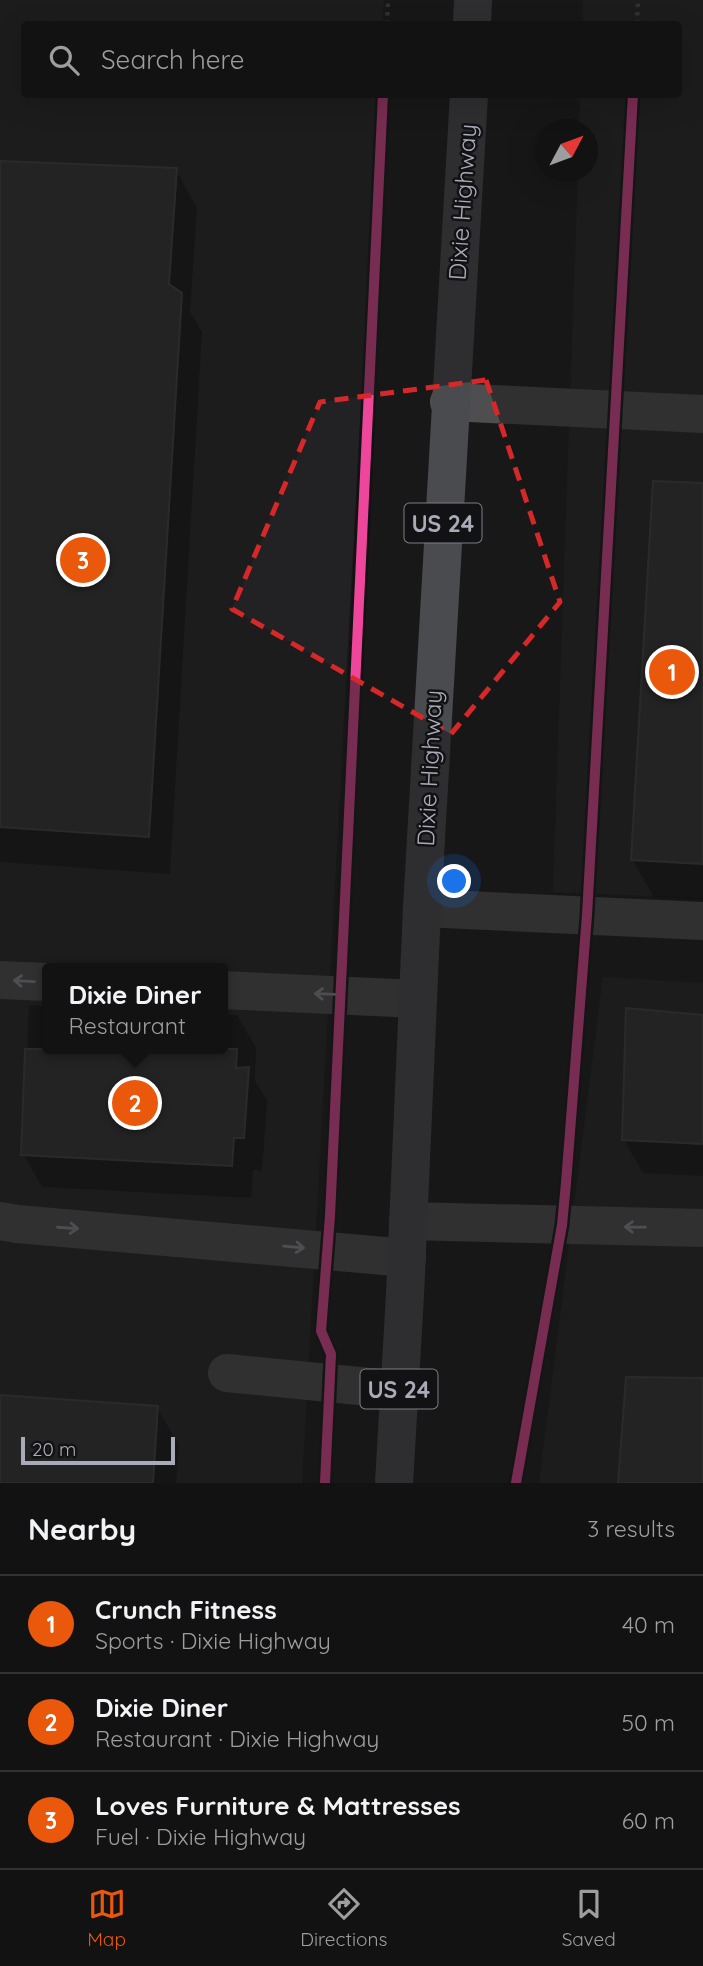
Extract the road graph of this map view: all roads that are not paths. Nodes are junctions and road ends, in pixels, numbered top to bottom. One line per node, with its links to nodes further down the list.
1 (473, 0): 2 (main road)
2 (472, 21)
3 (469, 98): 4 (main road, Dixie Highway / US 24)
4 (449, 402): 5 (street); 6 (main road, Dixie Highway / US 24)
5 (703, 414)
6 (422, 908): 7 (street); 11 (main road, Dixie Highway / US 24)
7 (703, 921)
8 (0, 980): 9 (street, one-way to 8)
9 (42, 982)
10 (228, 990): 11 (street, one-way to 10)
11 (418, 999): 14 (main road, Dixie Highway / US 24)
12 (0, 1221): 14 (street, one-way to 14)
13 (703, 1228): 14 (street, one-way to 14)
14 (407, 1239): 16 (main road, Dixie Highway / US 24)
15 (227, 1373): 16 (street)
16 (399, 1390): 17 (main road, Dixie Highway / US 24)
17 (394, 1483)

